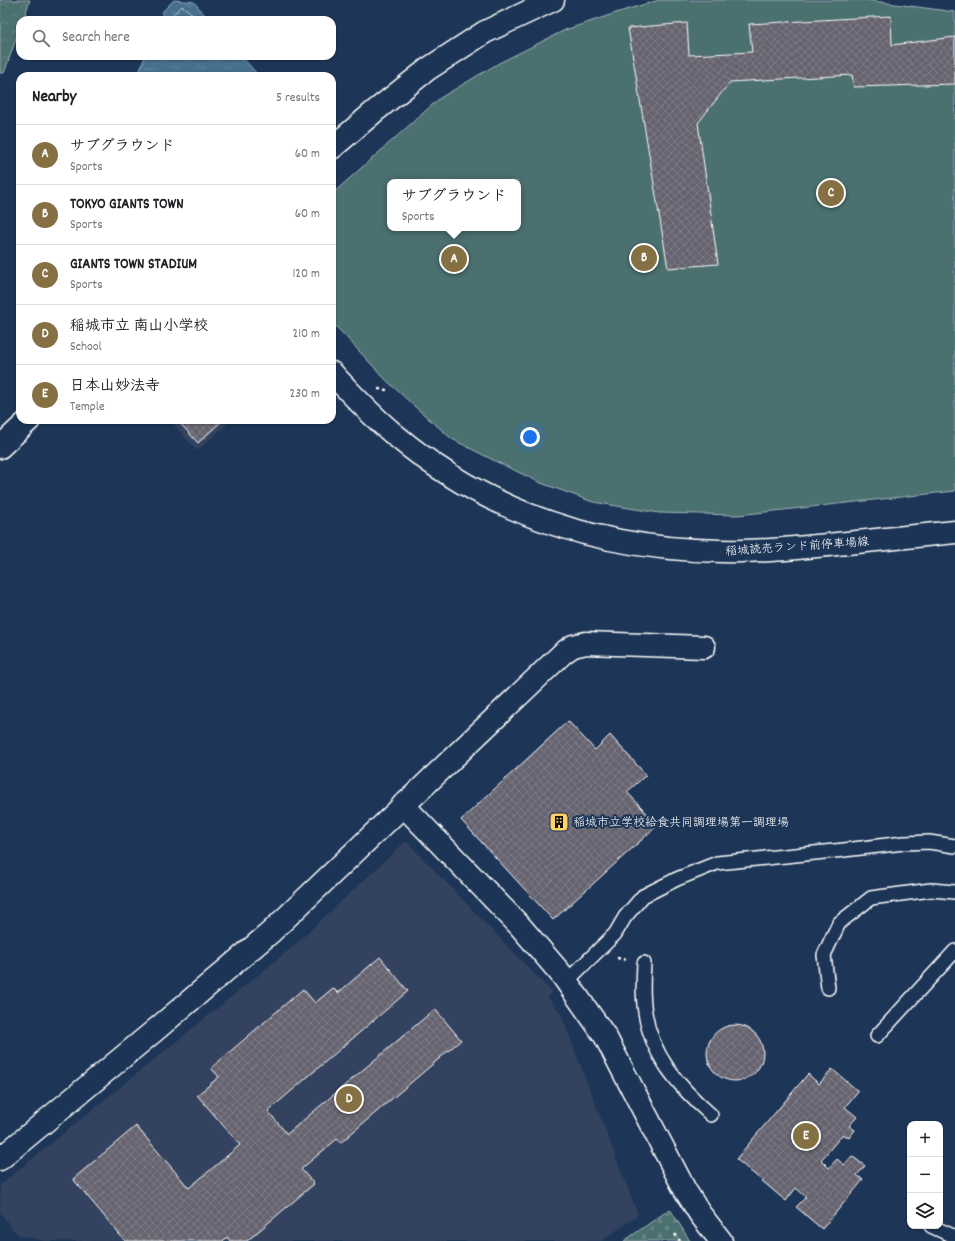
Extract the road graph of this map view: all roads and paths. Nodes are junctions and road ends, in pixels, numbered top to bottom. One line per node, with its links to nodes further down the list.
1 (553, 0): 2 (street)
2 (336, 145)
3 (336, 377): 6 (street, 稲城読売ランド前停車場線)
4 (25, 424): 5 (street)
5 (0, 447)
6 (955, 532)
7 (704, 647): 8 (street)
8 (403, 805): 14 (street); 18 (street)
9 (955, 846): 12 (lane)
10 (955, 892): 15 (lane)
11 (955, 951): 16 (lane)
12 (596, 954): 13 (path); 14 (lane)
13 (644, 962): 17 (lane)
14 (566, 982): 23 (street)
15 (828, 988)
16 (877, 1036)
17 (711, 1115)
18 (0, 1159)
19 (938, 1229): 21 (lane)
20 (675, 1234): 22 (path)
21 (955, 1237)
22 (680, 1241)
23 (721, 1241)

